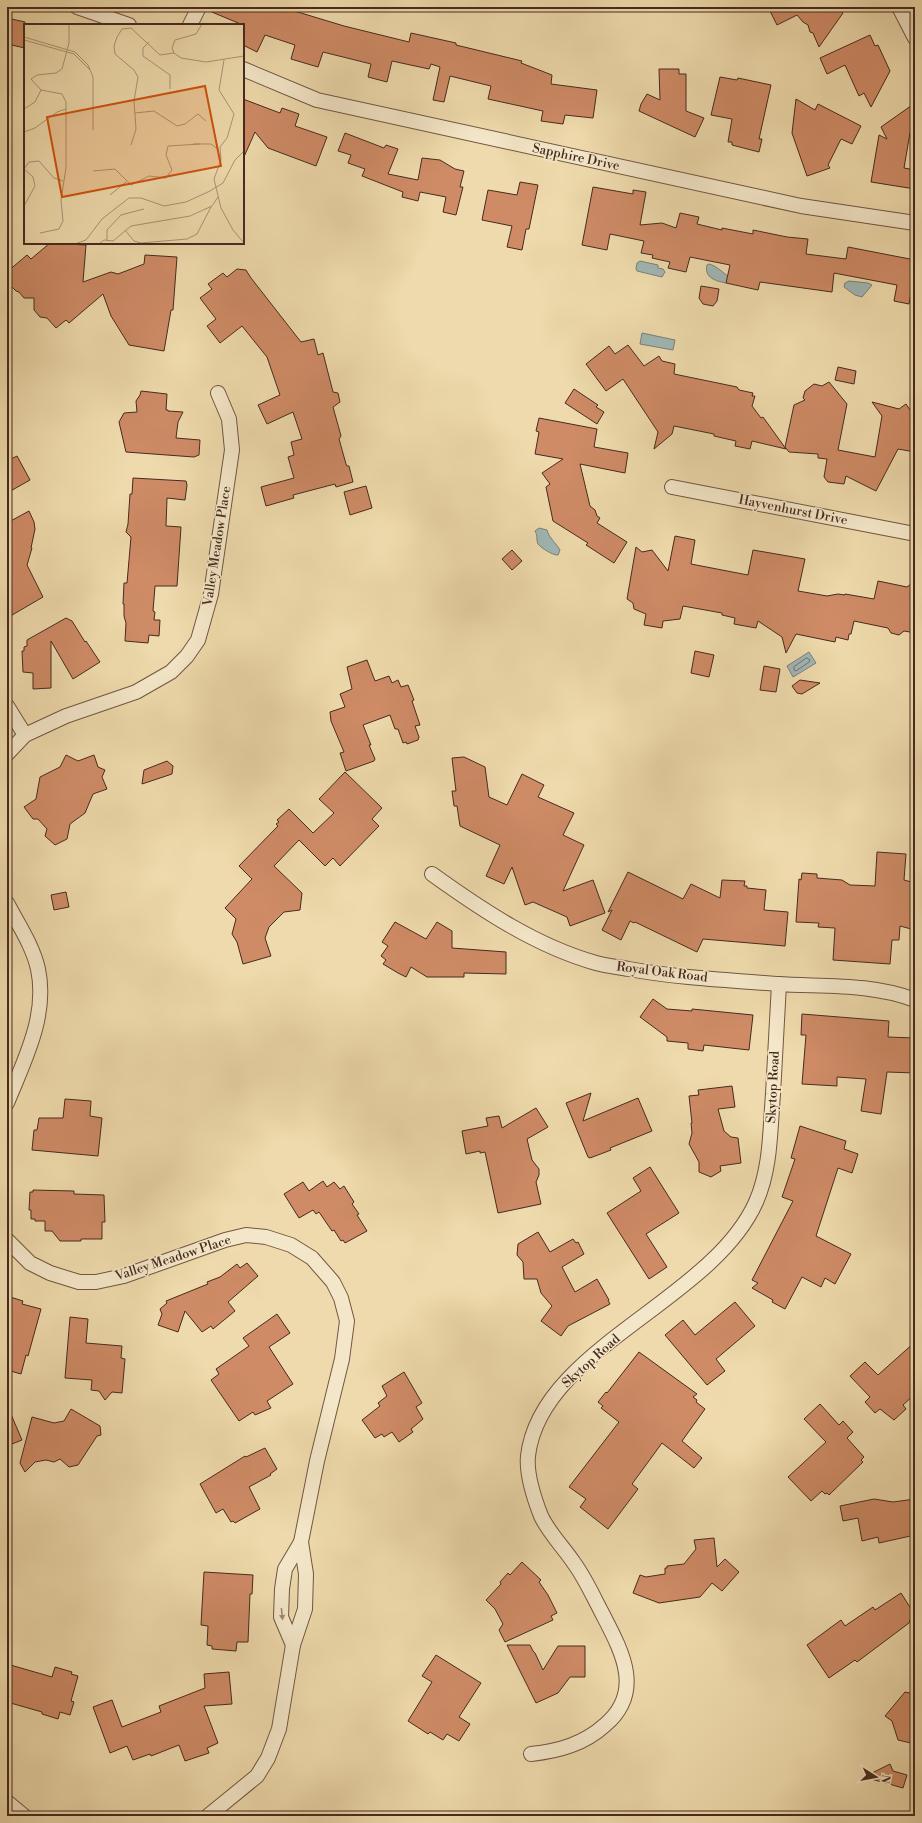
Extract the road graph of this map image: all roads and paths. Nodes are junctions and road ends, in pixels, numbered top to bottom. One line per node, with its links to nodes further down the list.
1 (77, 7): 4 (street)
2 (199, 7): 5 (street)
3 (899, 7): 6 (street)
4 (126, 24)
5 (190, 24)
6 (915, 38)
7 (244, 69): 8 (street, Sapphire Drive)
8 (915, 223)
9 (218, 393): 13 (street, Valley Meadow Place)
10 (672, 487): 11 (street, Hayvenhurst Drive)
11 (915, 534)
12 (7, 706): 13 (street)
13 (25, 735): 14 (street, Valley Meadow Place)
14 (7, 754)
15 (432, 874): 17 (street, Royal Oak Road)
16 (7, 903): 19 (street)
17 (779, 984): 18 (street, Royal Oak Road); 25 (street, Skytop Road)
18 (915, 1000)
19 (7, 1103)
20 (7, 1240): 21 (street, Valley Meadow Place)
21 (302, 1542): 22 (street, Valley Meadow Place); 23 (street, Valley Meadow Place)
22 (283, 1580): 23 (street); 24 (street, Valley Meadow Place, one-way to 24)
23 (306, 1583): 24 (street, Valley Meadow Place)
24 (293, 1645): 28 (street, Valley Meadow Place)
25 (531, 1754)
26 (7, 1802): 27 (street)
27 (24, 1816)
28 (208, 1816)

